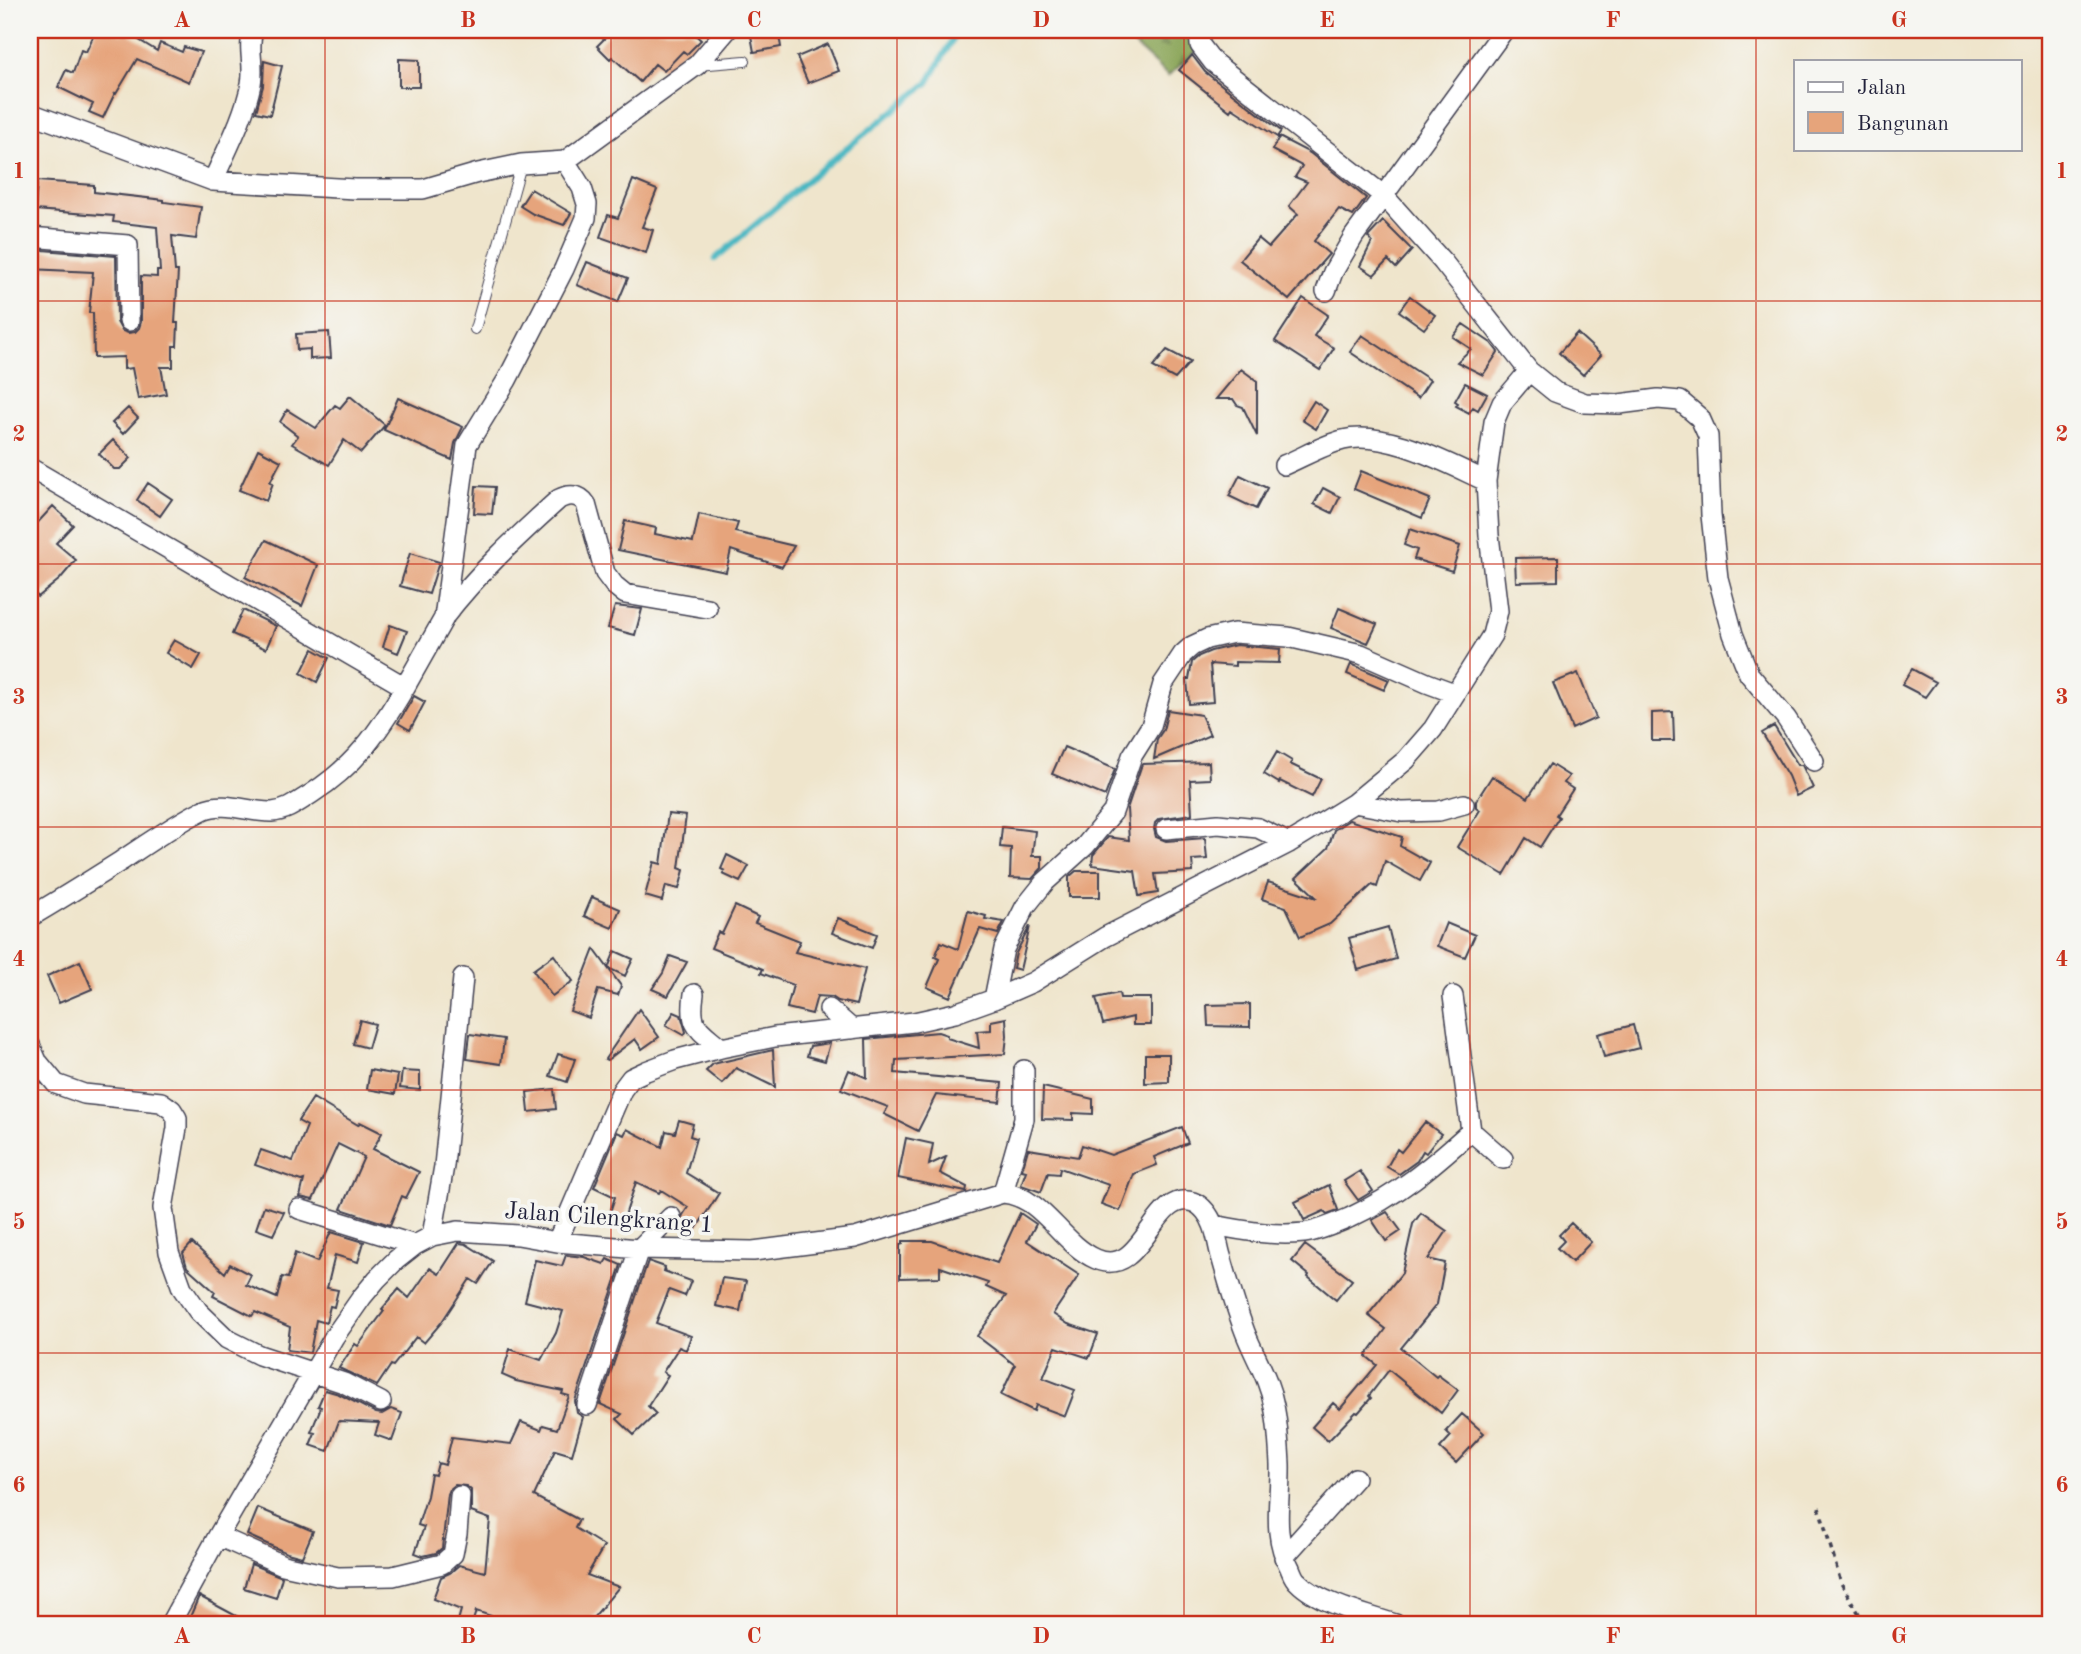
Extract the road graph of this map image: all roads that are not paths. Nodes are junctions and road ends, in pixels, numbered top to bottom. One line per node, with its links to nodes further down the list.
1 (253, 30): 10 (street)
2 (726, 30): 6 (street)
3 (1199, 30): 11 (street)
4 (1504, 30): 11 (street)
5 (744, 61): 6 (lane)
6 (697, 65): 8 (street)
7 (30, 113): 10 (street)
8 (565, 161): 9 (street); 21 (street)
9 (521, 164): 10 (street); 15 (lane)
10 (213, 181)
11 (1384, 196): 13 (street); 16 (street)
12 (30, 237): 14 (street)
13 (1326, 291)
14 (129, 321)
15 (475, 329)
16 (1529, 371): 19 (street); 24 (street)
17 (1284, 465): 19 (street)
18 (30, 468): 22 (street)
19 (1486, 481): 23 (street)
20 (707, 608): 21 (street)
21 (444, 618): 22 (street)
22 (405, 687): 29 (street)
23 (1454, 693): 25 (street); 33 (street)
24 (1814, 761)
25 (1354, 803): 26 (street); 28 (street)
26 (1464, 804)
27 (1166, 829): 28 (street)
28 (1289, 843): 33 (street)
29 (30, 917)
30 (463, 978): 45 (street)
31 (694, 995): 37 (street)
32 (1453, 996): 39 (street)
33 (994, 999): 35 (street)
34 (829, 1009): 35 (street)
35 (852, 1029): 37 (street)
36 (30, 1045): 48 (street)
37 (721, 1048): 46 (street)
38 (1024, 1070): 41 (street)
39 (1471, 1131): 40 (street); 44 (street)
40 (1503, 1158)
41 (1003, 1193): 44 (street); 47 (street, Jalan Cilengkrang 1)
42 (299, 1209): 45 (street)
43 (671, 1217): 47 (street)
44 (1214, 1225): 54 (street)
45 (424, 1241): 46 (street, Jalan Cilengkrang 1); 48 (street)
46 (557, 1242): 47 (street, Jalan Cilengkrang 1)
47 (639, 1249): 50 (street)
48 (314, 1375): 49 (street); 53 (street)
49 (381, 1402)
50 (587, 1405)
51 (1355, 1478): 54 (street)
52 (460, 1496): 53 (street)
53 (218, 1536): 55 (street)
54 (1284, 1557): 56 (street)
55 (170, 1624)
56 (1395, 1624)

